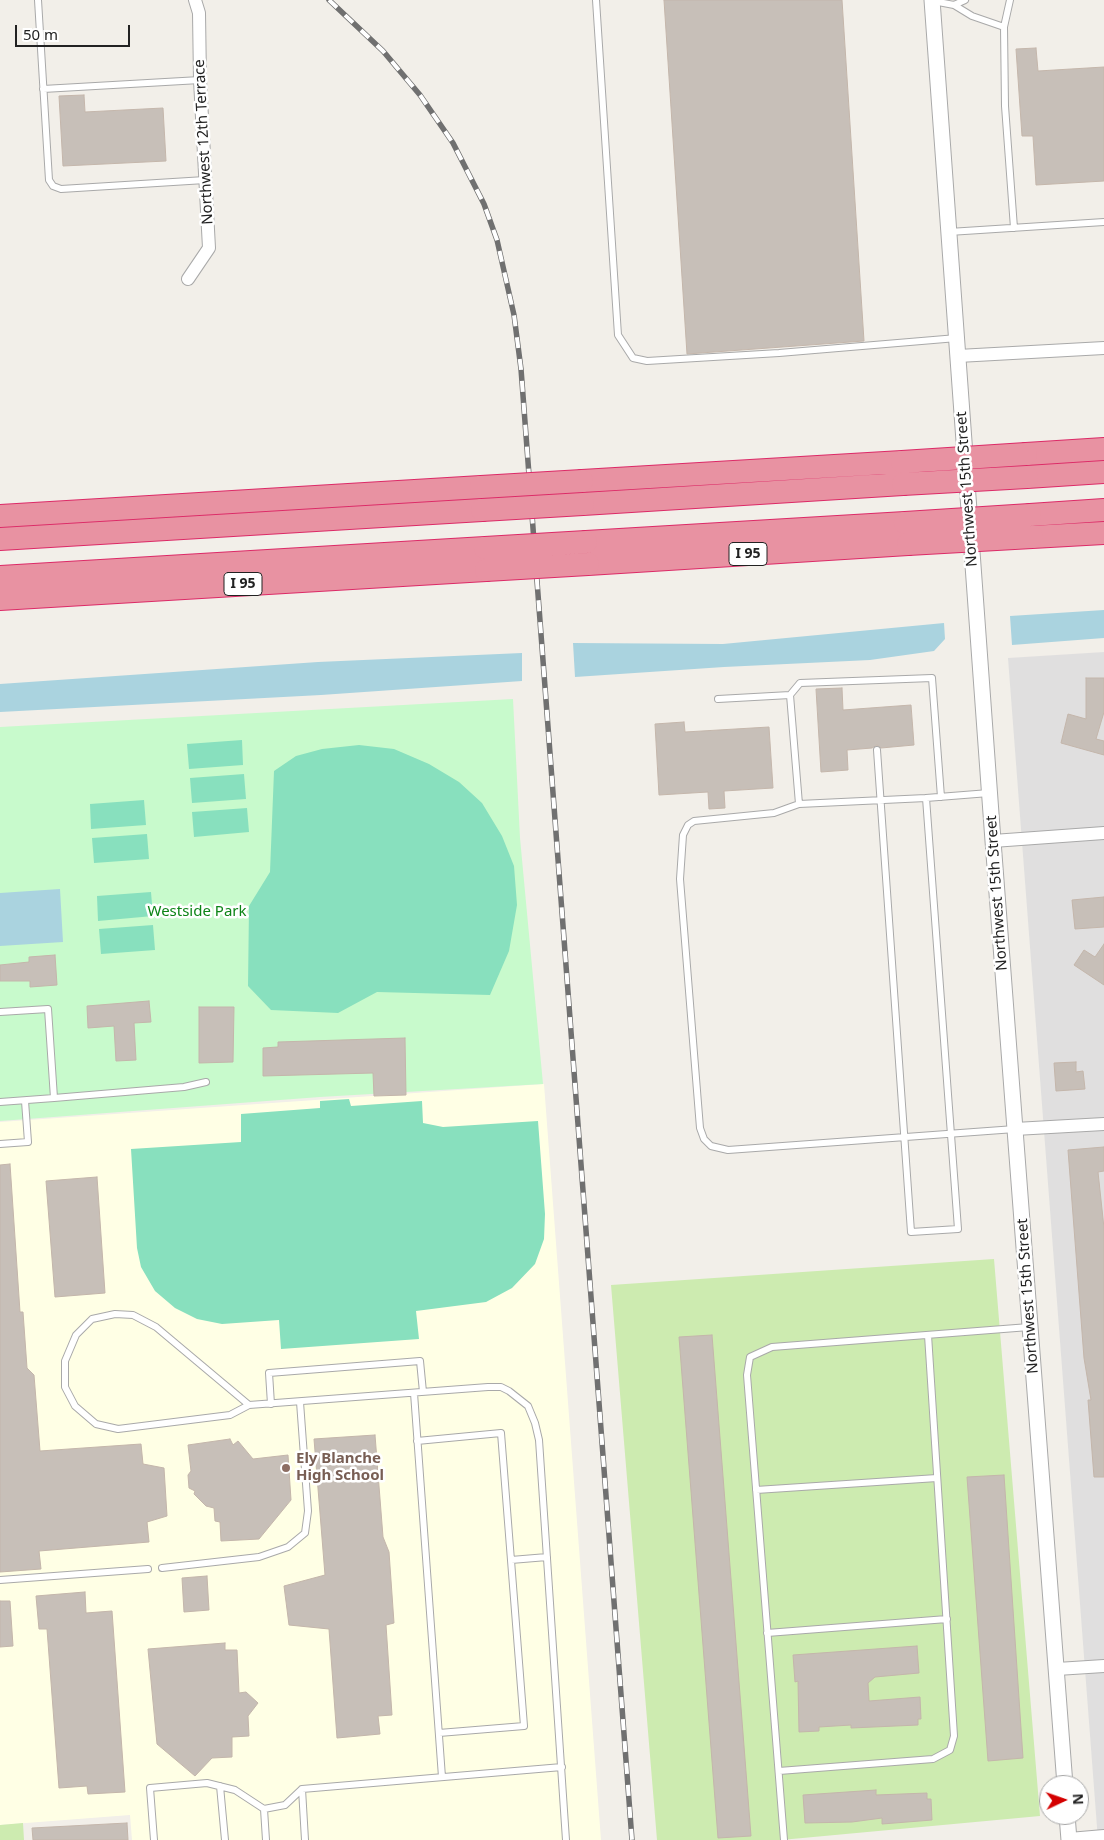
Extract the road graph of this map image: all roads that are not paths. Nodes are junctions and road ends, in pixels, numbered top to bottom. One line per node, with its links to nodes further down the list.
1 (38, 0): 10 (lane)
2 (195, 0): 9 (street, Northwest 12th Terrace)
3 (596, 0): 16 (lane)
4 (932, 0): 7 (lane); 14 (street, Northwest 15th Street)
5 (965, 0): 7 (lane)
6 (1010, 0): 8 (lane)
7 (954, 6): 8 (lane)
8 (1004, 27): 13 (lane)
9 (200, 80): 10 (lane); 11 (street, Northwest 12th Terrace)
10 (43, 89): 11 (lane)
11 (205, 180): 15 (street, Northwest 12th Terrace)
12 (1104, 222): 13 (lane)
13 (1014, 228): 14 (lane)
14 (949, 232): 16 (street, Northwest 15th Street)
15 (188, 279)
16 (957, 338): 18 (street, Northwest 15th Street)
17 (1104, 348): 18 (street)
18 (958, 356): 32 (street, Northwest 15th Street)
19 (1104, 449): 22 (highway, bridge)
20 (1104, 472): 25 (highway, bridge)
21 (1104, 510): 24 (highway, bridge)
22 (0, 516)
23 (1104, 533): 24 (highway, I 95, bridge)
24 (906, 534): 26 (highway, I 95, bridge)
25 (0, 539)
26 (485, 559): 27 (highway); 28 (highway, I 95)
27 (0, 577)
28 (0, 599)
29 (790, 695): 30 (lane); 33 (lane); 36 (lane)
30 (718, 699)
31 (877, 750): 35 (lane)
32 (989, 793): 33 (lane); 38 (street, Northwest 15th Street)
33 (941, 797): 34 (lane)
34 (926, 798): 35 (lane); 46 (lane)
35 (880, 800): 36 (lane); 47 (lane)
36 (799, 804): 47 (lane)
37 (1104, 833): 38 (street)
38 (993, 841): 45 (street, Northwest 15th Street)
39 (0, 1012): 41 (lane)
40 (206, 1082): 41 (lane)
41 (54, 1098): 42 (lane)
42 (25, 1101): 43 (lane); 48 (lane)
43 (0, 1102)
44 (1104, 1124): 45 (street)
45 (1015, 1130): 46 (lane); 49 (street, Northwest 15th Street)
46 (951, 1133): 47 (lane); 47 (lane)
47 (904, 1136)
48 (0, 1144)
49 (1031, 1327): 50 (lane); 67 (street, Northwest 15th Street)
50 (928, 1335): 57 (lane); 58 (lane)
51 (423, 1392): 52 (lane); 54 (lane); 59 (lane)
52 (414, 1393): 53 (lane); 56 (lane)
53 (300, 1402): 54 (lane); 62 (lane)
54 (271, 1404): 55 (lane)
55 (248, 1405): 55 (lane)
56 (418, 1441): 60 (lane); 68 (lane)
57 (937, 1478): 58 (lane); 64 (lane)
58 (756, 1490): 65 (lane)
59 (547, 1557): 60 (lane); 69 (lane)
60 (511, 1560): 68 (lane)
61 (148, 1568): 63 (lane)
62 (162, 1568)
63 (0, 1580)
64 (947, 1619): 65 (lane); 70 (lane)
65 (768, 1633): 70 (lane)
66 (1104, 1666): 67 (street)
67 (1057, 1669): 71 (street, Northwest 15th Street)
68 (439, 1733): 72 (lane)
69 (562, 1767): 72 (lane); 82 (lane)
70 (779, 1771): 83 (lane)
71 (1064, 1775)
72 (442, 1777): 74 (lane)
73 (220, 1786): 75 (lane); 78 (lane); 79 (lane)
74 (302, 1789): 75 (lane); 81 (lane)
75 (264, 1809): 80 (lane)
76 (1066, 1825): 84 (street)
77 (1104, 1836): 84 (street)
78 (154, 1840)
79 (225, 1840)
80 (266, 1840)
81 (305, 1840)
82 (566, 1840)
83 (784, 1840)
84 (1064, 1840)

